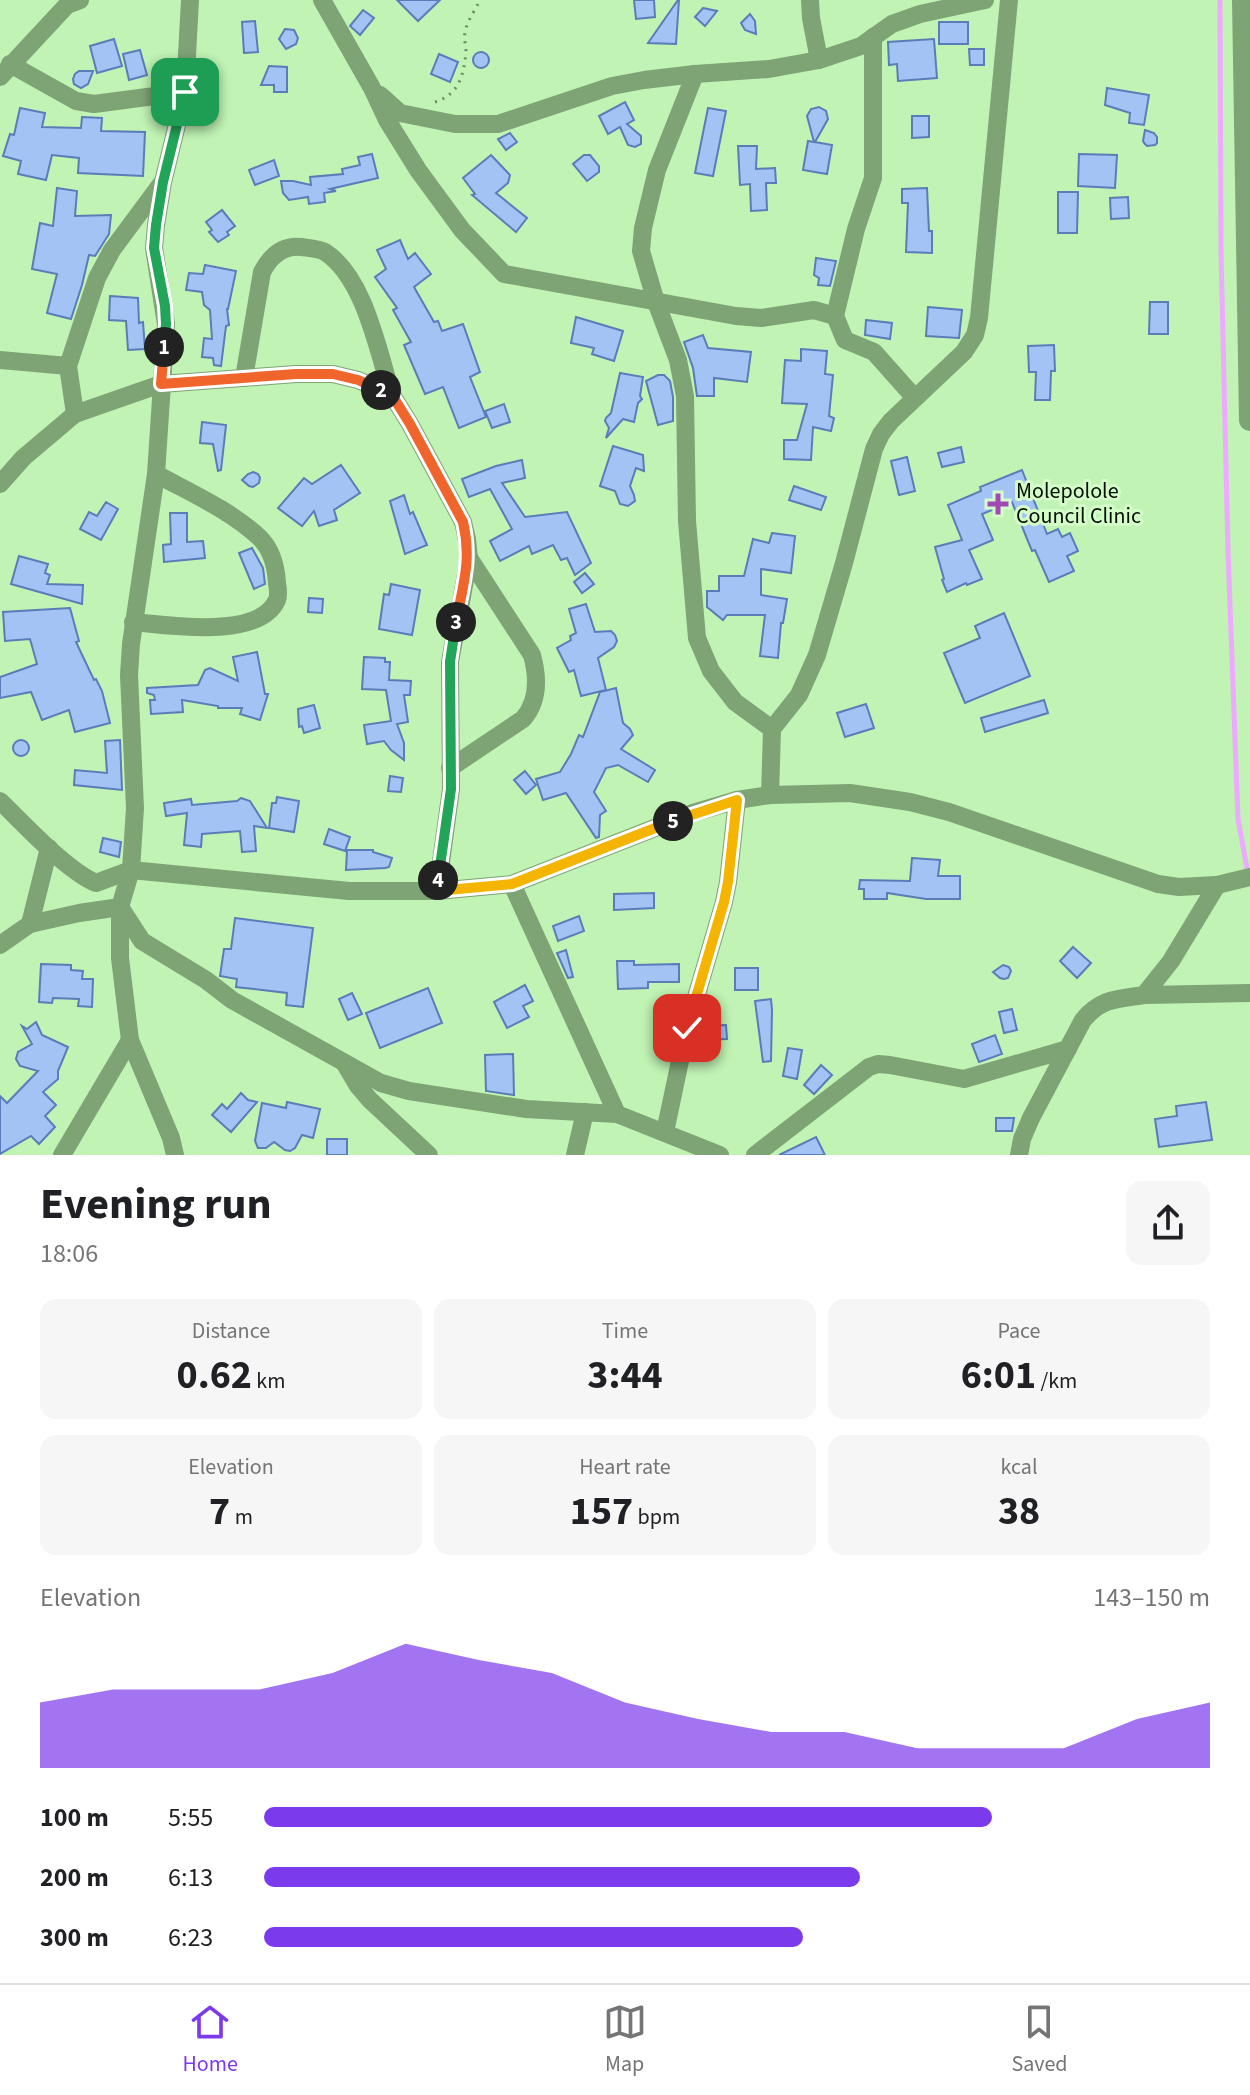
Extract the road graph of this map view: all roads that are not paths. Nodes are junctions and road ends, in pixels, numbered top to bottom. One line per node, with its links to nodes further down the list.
1 (80, 0): 10 (street)
2 (190, 0): 13 (street)
3 (322, 0): 12 (street)
4 (810, 0): 9 (street)
5 (985, 0): 8 (street)
6 (1009, 0): 23 (street)
7 (1243, 0): 17 (street)
8 (873, 37): 9 (street); 16 (street)
9 (819, 60): 11 (street)
10 (5, 70): 13 (street)
11 (695, 74): 12 (street); 15 (street)
12 (372, 88): 15 (street)
13 (185, 92): 14 (street)
14 (163, 182): 19 (street); 21 (street)
15 (656, 302): 16 (street); 30 (street)
16 (835, 316): 23 (street)
17 (1250, 338): 25 (street)
18 (0, 360): 19 (street)
19 (68, 366): 24 (street)
20 (244, 378): 21 (street); 22 (street); 22 (street)
21 (161, 384): 24 (street); 26 (street)
22 (392, 395): 28 (street)
23 (914, 397): 30 (street)
24 (75, 414): 27 (street)
25 (1250, 420)
26 (156, 474): 29 (street); 29 (street)
27 (0, 484)
28 (469, 558): 31 (street); 31 (street)
29 (133, 622): 36 (street)
30 (772, 729): 32 (street)
31 (450, 768): 40 (street)
32 (770, 795): 33 (street); 39 (street)
33 (737, 800): 38 (street); 51 (street)
34 (0, 801): 35 (street)
35 (49, 848): 36 (street); 42 (street)
36 (131, 870): 40 (street); 41 (street)
37 (1250, 877): 39 (street)
38 (512, 884): 40 (street); 50 (street)
39 (1217, 885): 45 (street)
40 (437, 891)
41 (120, 907): 42 (street); 46 (street); 48 (street)
42 (30, 924): 43 (street)
43 (0, 945)
44 (1250, 993): 45 (street)
45 (1144, 995): 47 (street)
46 (130, 1040): 52 (street); 54 (street)
47 (1068, 1049): 59 (street); 60 (street)
48 (345, 1064): 49 (street); 56 (street)
49 (585, 1112): 50 (street); 57 (street)
50 (617, 1114): 51 (street)
51 (665, 1132): 53 (street)
52 (173, 1146): 55 (street)
53 (688, 1148): 58 (street)
54 (62, 1155)
55 (185, 1155)
56 (429, 1155)
57 (575, 1155)
58 (720, 1155)
59 (755, 1155)
60 (1019, 1155)

